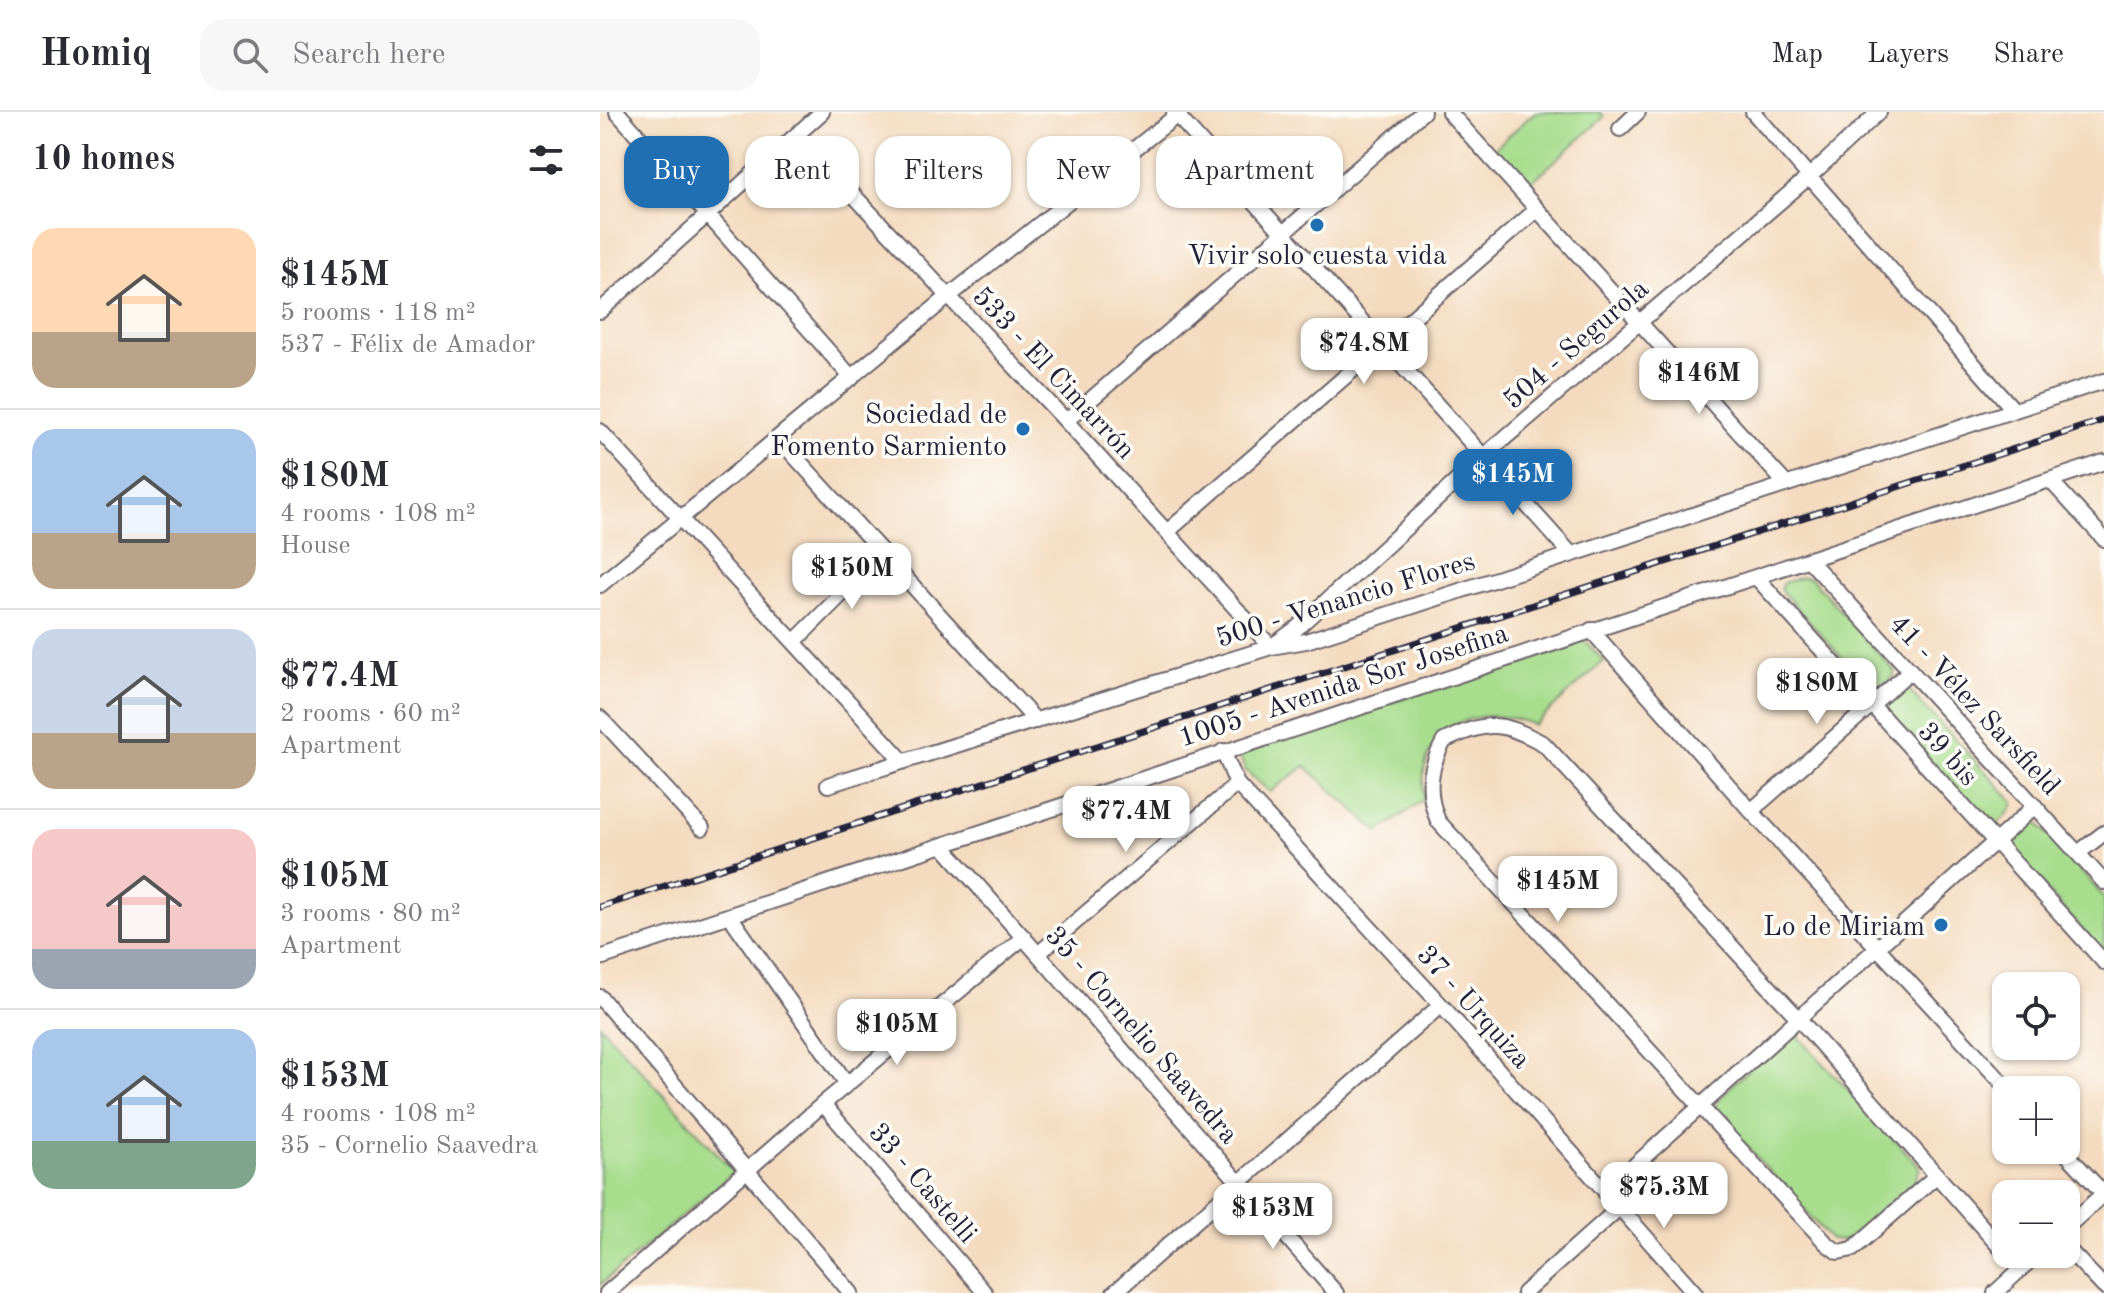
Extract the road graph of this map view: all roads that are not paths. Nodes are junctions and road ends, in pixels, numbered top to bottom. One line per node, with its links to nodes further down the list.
1 (617, 112): 13 (street)
2 (822, 112): 10 (street)
3 (1423, 112): 14 (street)
4 (1449, 112): 12 (street)
5 (1638, 112): 9 (street)
6 (1753, 112): 11 (street)
7 (1879, 112): 11 (street, 504 - Segurola)
8 (1178, 113): 14 (street); 15 (street)
9 (1620, 129)
10 (797, 135): 13 (street); 15 (street, 533 - El Cimarrón)
11 (1811, 175): 17 (street, 504 - Segurola); 21 (street)
12 (1535, 211): 17 (street); 18 (street)
13 (709, 216): 16 (street); 19 (street)
14 (1284, 235): 18 (street); 22 (street)
15 (949, 296): 19 (street); 22 (street, 533 - El Cimarrón)
16 (600, 311)
17 (1639, 322): 25 (street, 504 - Segurola); 28 (street)
18 (1384, 343): 25 (street); 30 (street)
19 (852, 378): 24 (street)
20 (2104, 381): 21 (street, 500 - Venancio Flores)
21 (2012, 408): 28 (street, 500 - Venancio Flores)
22 (1066, 421): 30 (street, 533 - El Cimarrón)
23 (600, 431): 29 (street)
24 (778, 438): 29 (street); 32 (street)
25 (1485, 455): 33 (street); 39 (street, 504 - Segurola)
26 (2104, 462): 27 (street, 1005 - Avenida Sor Josefina)
27 (2050, 480): 31 (street); 34 (street, 1005 - Avenida Sor Josefina)
28 (1786, 484): 33 (street, 500 - Venancio Flores)
29 (679, 519): 36 (street); 38 (street)
30 (1167, 532): 39 (street, 533 - El Cimarrón)
31 (2104, 539)
32 (882, 554): 38 (street); 43 (street)
33 (1571, 554): 39 (street, 500 - Venancio Flores)
34 (1809, 560): 35 (street, 1005 - Avenida Sor Josefina); 40 (street, 41 - Vélez Sarsfield)
35 (1757, 578): 37 (street, 1005 - Avenida Sor Josefina); 41 (street, 39 bis)
36 (600, 585)
37 (1591, 630): 44 (street, 1005 - Avenida Sor Josefina); 49 (street)
38 (795, 641): 45 (street)
39 (1271, 647): 43 (street, 500 - Venancio Flores)
40 (1909, 672): 41 (street); 48 (street, 41 - Vélez Sarsfield)
41 (1869, 704): 49 (street); 52 (street, 39 bis)
42 (600, 718): 50 (street)
43 (1036, 721): 45 (street, 500 - Venancio Flores)
44 (1223, 751): 46 (street, 37 - Urquiza); 53 (street, 1005 - Avenida Sor Josefina)
45 (902, 760): 47 (street, 500 - Venancio Flores)
46 (1237, 784): 59 (street); 63 (street, 37 - Urquiza)
47 (828, 785)
48 (2035, 806): 52 (street); 54 (street, 41 - Vélez Sarsfield)
49 (1751, 811): 58 (street)
50 (702, 828)
51 (2104, 833): 54 (street)
52 (1993, 841): 58 (street); 61 (street, 39 bis)
53 (942, 845): 56 (street, 1005 - Avenida Sor Josefina); 57 (street, 35 - Cornelio Saavedra)
54 (2078, 853): 55 (street, 41 - Vélez Sarsfield)
55 (2104, 882)
56 (730, 916): 60 (street, 1005 - Avenida Sor Josefina); 66 (street)
57 (1024, 937): 59 (street, 35 - Cornelio Saavedra); 66 (street)
58 (1877, 946): 64 (street); 65 (street)
59 (1038, 954): 72 (street, 35 - Cornelio Saavedra)
60 (600, 958)
61 (2104, 962)
62 (600, 997): 70 (street)
63 (1441, 1005): 72 (street); 73 (street, 37 - Urquiza)
64 (1799, 1019): 68 (street); 68 (street); 71 (street)
65 (1996, 1076)
66 (847, 1084): 67 (street)
67 (823, 1104): 70 (street); 83 (street, 33 - Castelli)
68 (1701, 1108): 71 (street); 73 (street)
69 (2076, 1164): 74 (street)
70 (747, 1169): 81 (street); 82 (street)
71 (1937, 1175): 77 (street)
72 (1239, 1184): 84 (street); 85 (street, 35 - Cornelio Saavedra)
73 (1605, 1192): 75 (street, 37 - Urquiza)
74 (2104, 1193): 76 (street)
75 (1619, 1208): 86 (street); 87 (street, 37 - Urquiza)
76 (2080, 1215)
77 (1992, 1238)
78 (2080, 1262): 80 (street)
79 (2020, 1269): 88 (street)
80 (2104, 1287)
81 (607, 1293)
82 (851, 1293)
83 (985, 1293)
84 (1114, 1293)
85 (1336, 1293)
86 (1524, 1293)
87 (1695, 1293)
88 (1995, 1293)

